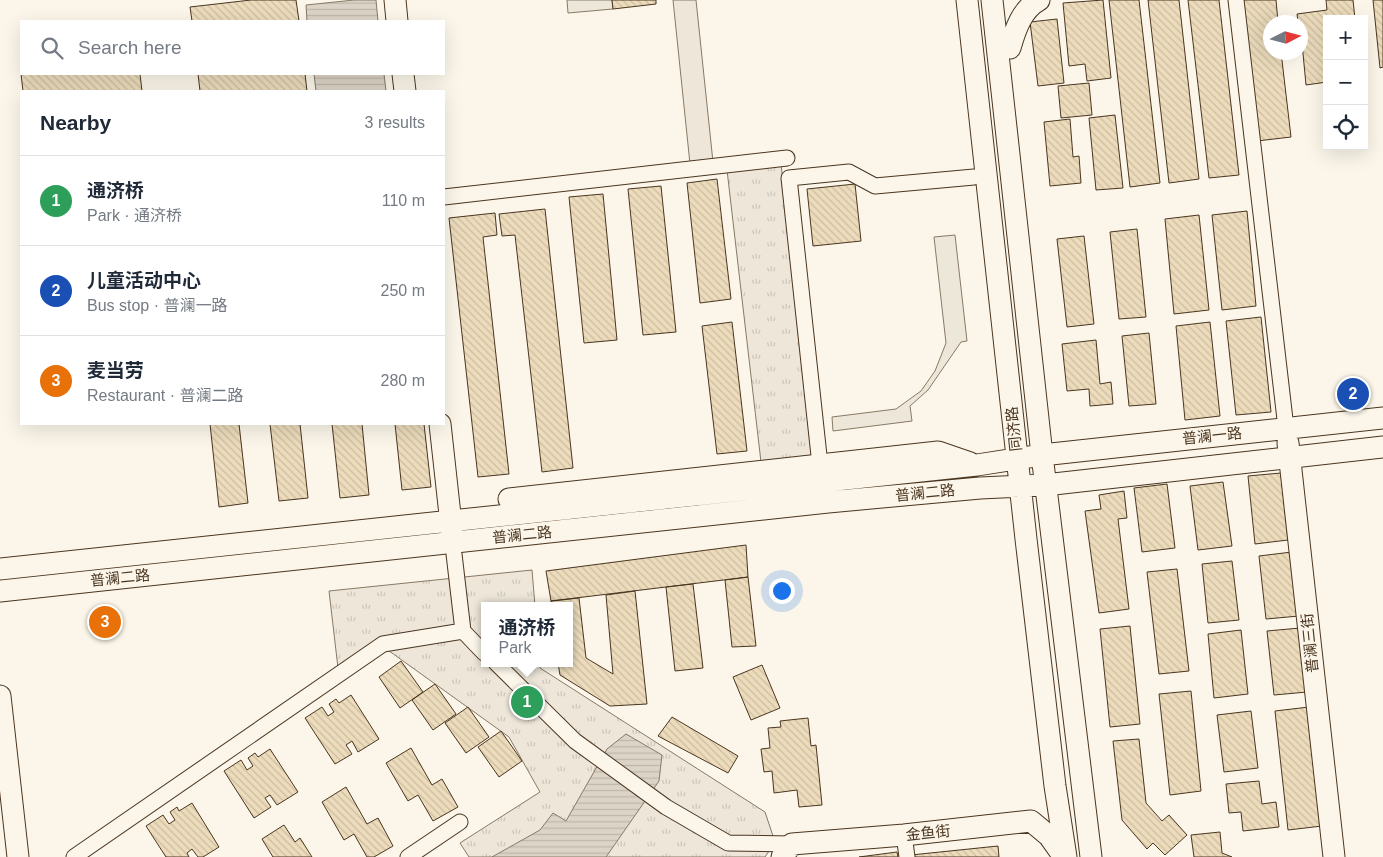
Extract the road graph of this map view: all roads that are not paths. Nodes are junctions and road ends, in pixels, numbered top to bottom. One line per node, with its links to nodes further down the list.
1 (395, 0): 6 (main road)
2 (968, 0): 21 (main road, 同济路)
3 (992, 0): 7 (main road, 同济路)
4 (1039, 0): 8 (main road)
5 (1236, 0): 17 (street)
6 (397, 20)
7 (995, 27): 8 (main road); 14 (main road, 同济路)
8 (1010, 48): 14 (main road)
9 (403, 75): 10 (main road)
10 (405, 90)
11 (787, 158): 13 (street)
12 (974, 177): 22 (street)
13 (445, 197)
14 (1037, 409): 19 (main road, 同济路)
15 (1383, 418): 17 (main road, 普澜一路)
16 (440, 425): 26 (main road)
17 (1286, 428): 19 (main road, 普澜一路); 20 (main road, 普澜三街)
18 (1383, 447): 20 (main road, 普澜一路)
19 (1042, 455): 21 (main road, 普澜二路); 24 (main road, 同济路)
20 (1289, 457): 24 (main road, 普澜一路); 46 (main road, 普澜三街)
21 (1017, 458): 23 (main road, 普澜二路); 25 (main road, 同济路)
22 (820, 465): 23 (main road); 26 (main road)
23 (977, 465): 26 (main road, 普澜二路)
24 (1046, 484): 25 (main road, 普澜二路); 45 (main road, 同济路)
25 (1021, 486): 27 (main road, 普澜二路); 44 (main road, 同济路)
26 (450, 513): 27 (main road); 28 (main road); 29 (main road, 普澜二路)
27 (453, 548): 30 (main road, 普澜二路); 31 (main road); 32 (street)
28 (0, 554)
29 (0, 569)
30 (0, 591)
31 (0, 602)
32 (463, 631): 33 (street); 41 (street)
33 (481, 649)
34 (500, 667): 39 (street)
35 (0, 696): 36 (main road)
36 (7, 822): 40 (main road)
37 (460, 822): 42 (street)
38 (904, 835): 39 (main road, 金鱼街); 43 (street); 44 (main road, 金鱼街)
39 (787, 851)
40 (18, 857)
41 (74, 857)
42 (408, 857)
43 (907, 857)
44 (1065, 857)
45 (1091, 857)
46 (1334, 857)

